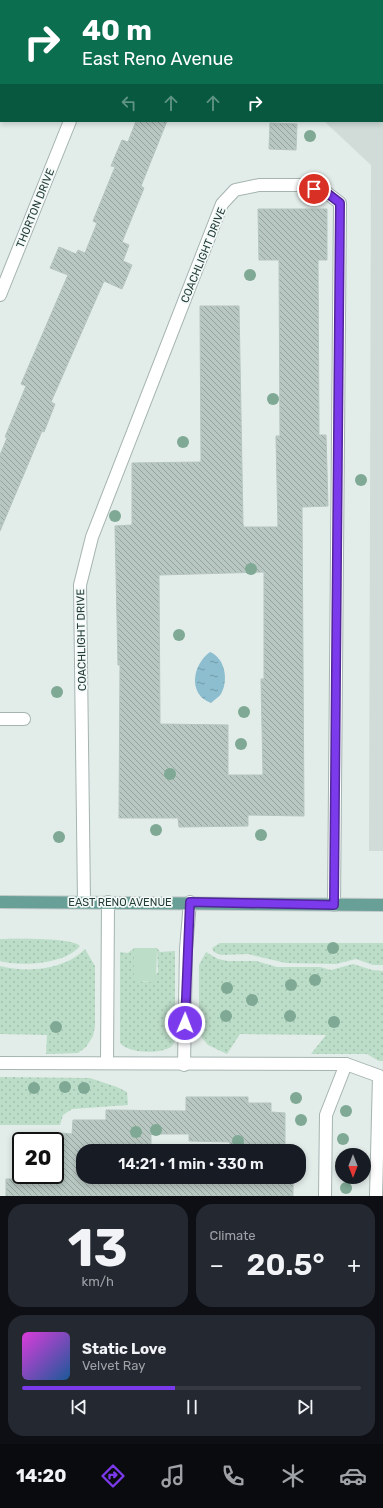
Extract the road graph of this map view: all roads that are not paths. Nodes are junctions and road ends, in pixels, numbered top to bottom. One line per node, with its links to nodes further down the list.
1 (70, 122): 2 (street, THORTON DRIVE)
2 (0, 296)
3 (0, 719): 4 (street)
4 (24, 719)
5 (0, 902): 6 (main road, EAST RENO AVENUE)
6 (84, 902): 7 (main road, EAST RENO AVENUE); 9 (street, COACHLIGHT DRIVE)
7 (108, 902): 8 (main road, EAST RENO AVENUE); 12 (street)
8 (190, 902): 9 (main road, EAST RENO AVENUE); 14 (street)
9 (334, 905): 10 (main road, EAST RENO AVENUE)
10 (383, 905)
11 (0, 1063): 12 (street)
12 (107, 1063): 14 (street)
13 (346, 1064): 14 (street); 15 (street); 16 (street)
14 (184, 1065)
15 (325, 1196)
16 (376, 1196)

